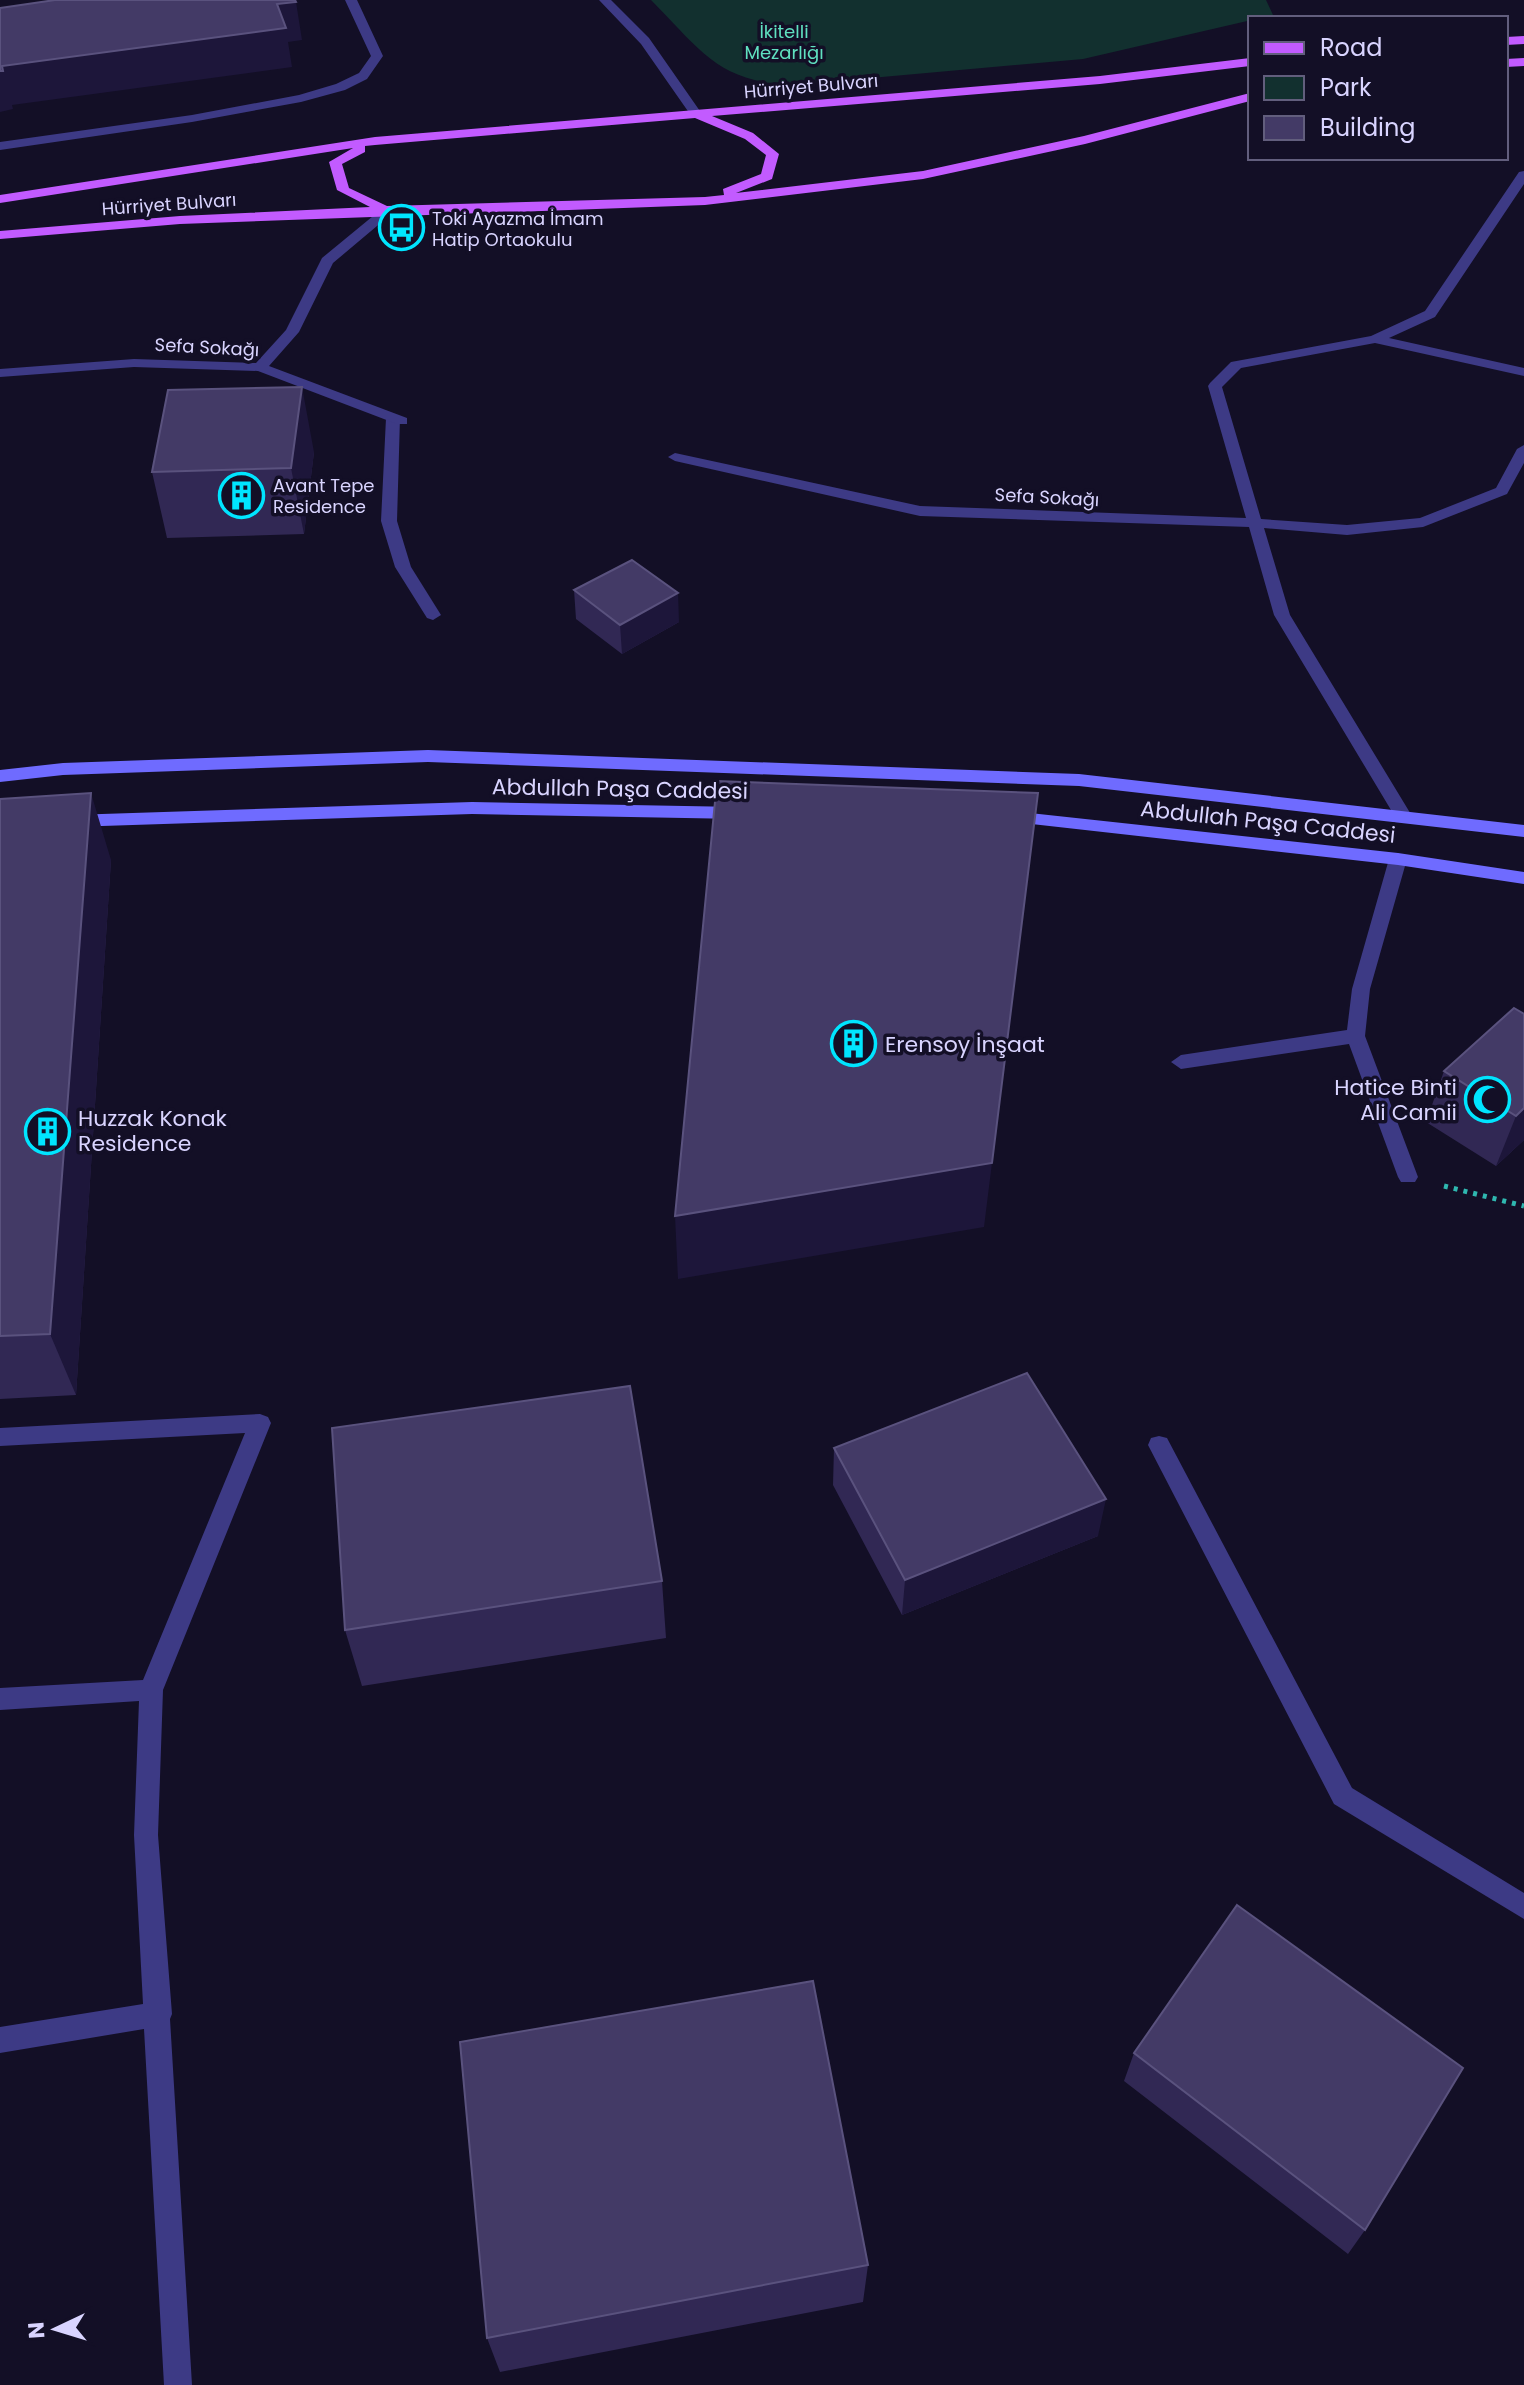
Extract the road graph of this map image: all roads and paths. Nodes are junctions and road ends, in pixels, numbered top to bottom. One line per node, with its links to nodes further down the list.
1 (351, 0): 7 (street)
2 (605, 0): 5 (street)
3 (1248, 62): 5 (main road, Hürriyet Bulvarı)
4 (1248, 98): 10 (main road, Hürriyet Bulvarı)
5 (696, 114): 6 (main road, Hürriyet Bulvarı); 10 (main road)
6 (375, 141): 9 (main road, Hürriyet Bulvarı); 11 (main road, Hürriyet Bulvarı)
7 (0, 146)
8 (1524, 175): 13 (street)
9 (0, 199)
10 (705, 201): 11 (main road, Hürriyet Bulvarı)
11 (389, 210): 12 (main road, Hürriyet Bulvarı); 14 (street)
12 (0, 235)
13 (1375, 339): 15 (street); 19 (street)
14 (260, 367): 16 (street, Sefa Sokağı); 20 (street, Sefa Sokağı)
15 (1524, 372)
16 (0, 373)
17 (1524, 449): 19 (street, Sefa Sokağı)
18 (675, 457): 19 (street, Sefa Sokağı)
19 (1255, 523): 23 (street)
20 (433, 615)
21 (0, 776): 23 (main road, Abdullah Paşa Caddesi)
22 (752, 813): 25 (main road, Abdullah Paşa Caddesi)
23 (1403, 816): 26 (main road, Abdullah Paşa Caddesi)
24 (986, 817): 27 (main road, Abdullah Paşa Caddesi)
25 (45, 824)
26 (1524, 831)
27 (1398, 859): 28 (main road, Abdullah Paşa Caddesi); 29 (street)
28 (1524, 878)
29 (1356, 1036): 30 (street); 31 (street)
30 (1181, 1062)
31 (1408, 1177): 32 (path)
32 (1524, 1206)
33 (0, 1437): 35 (street)
34 (1159, 1445): 37 (street)
35 (151, 1690): 36 (street); 38 (street)
36 (0, 1699)
37 (1524, 1907)
38 (159, 2014): 39 (street); 40 (street)
39 (0, 2040)
40 (178, 2385)

